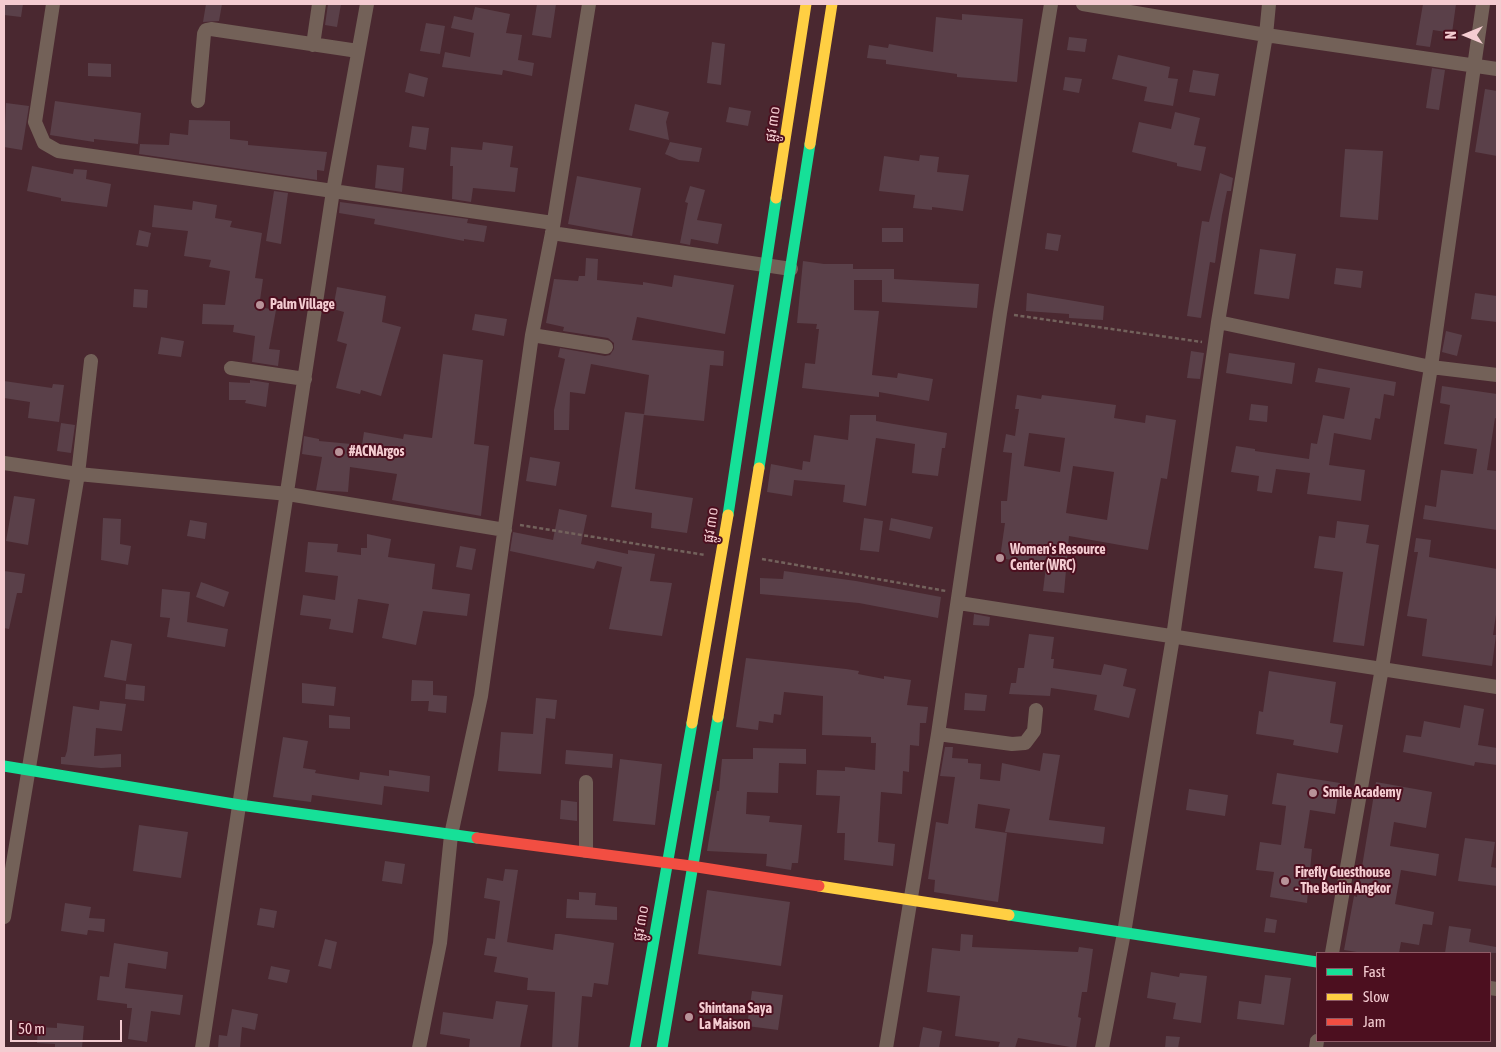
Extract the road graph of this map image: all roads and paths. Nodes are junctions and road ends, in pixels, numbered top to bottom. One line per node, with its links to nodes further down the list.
1 (53, 4): 17 (street)
2 (319, 4): 12 (street)
3 (367, 4): 13 (street)
4 (589, 4): 18 (street)
5 (806, 4): 19 (street, ផ្លូវ ៣០)
6 (832, 4): 20 (street)
7 (1051, 4): 21 (street)
8 (1083, 4): 11 (street)
9 (1270, 4): 11 (street)
10 (1483, 4): 14 (street)
11 (1266, 35): 14 (street); 22 (street)
12 (313, 45): 13 (street); 16 (street)
13 (358, 52): 17 (street)
14 (1475, 66): 15 (street); 27 (street)
15 (1497, 69)
16 (198, 101)
17 (333, 190): 18 (street); 30 (street)
18 (553, 228): 19 (street); 23 (street)
19 (767, 266): 20 (street); 36 (street, ផ្លូវ ៣០)
20 (791, 269): 35 (street)
21 (1000, 313): 24 (path); 37 (street)
22 (1218, 322): 24 (street); 27 (street)
23 (532, 335): 25 (street); 34 (street)
24 (1216, 344): 38 (street)
25 (606, 347)
26 (91, 361): 32 (street)
27 (1430, 366): 29 (street); 39 (street)
28 (231, 368): 30 (street)
29 (1497, 375)
30 (304, 379): 33 (street)
31 (4, 463): 32 (street)
32 (78, 474): 33 (street); 44 (street)
33 (288, 494): 34 (street); 46 (street)
34 (505, 526): 36 (path); 47 (street)
35 (745, 556): 37 (path); 50 (street)
36 (721, 558): 49 (street, ផ្លូវ ៣០)
37 (959, 597): 38 (street); 42 (street)
38 (1173, 637): 39 (street); 53 (street)
39 (1382, 668): 40 (street); 54 (street)
40 (1497, 687)
41 (1036, 710): 42 (street)
42 (938, 734): 51 (street)
43 (4, 766): 44 (street)
44 (30, 770): 46 (street); 52 (street)
45 (586, 782): 48 (street)
46 (240, 805): 47 (street); 56 (street)
47 (451, 836): 48 (street); 57 (street)
48 (586, 851): 49 (street)
49 (666, 864): 50 (street); 58 (street, ផ្លូវ ៣០)
50 (691, 866): 51 (street); 59 (street)
51 (912, 899): 53 (street); 60 (street)
52 (4, 917)
53 (1124, 933): 55 (street); 61 (street)
54 (1332, 952)
55 (1316, 962)
56 (202, 1048)
57 (419, 1048)
58 (635, 1048)
59 (662, 1048)
60 (886, 1048)
61 (1102, 1048)

